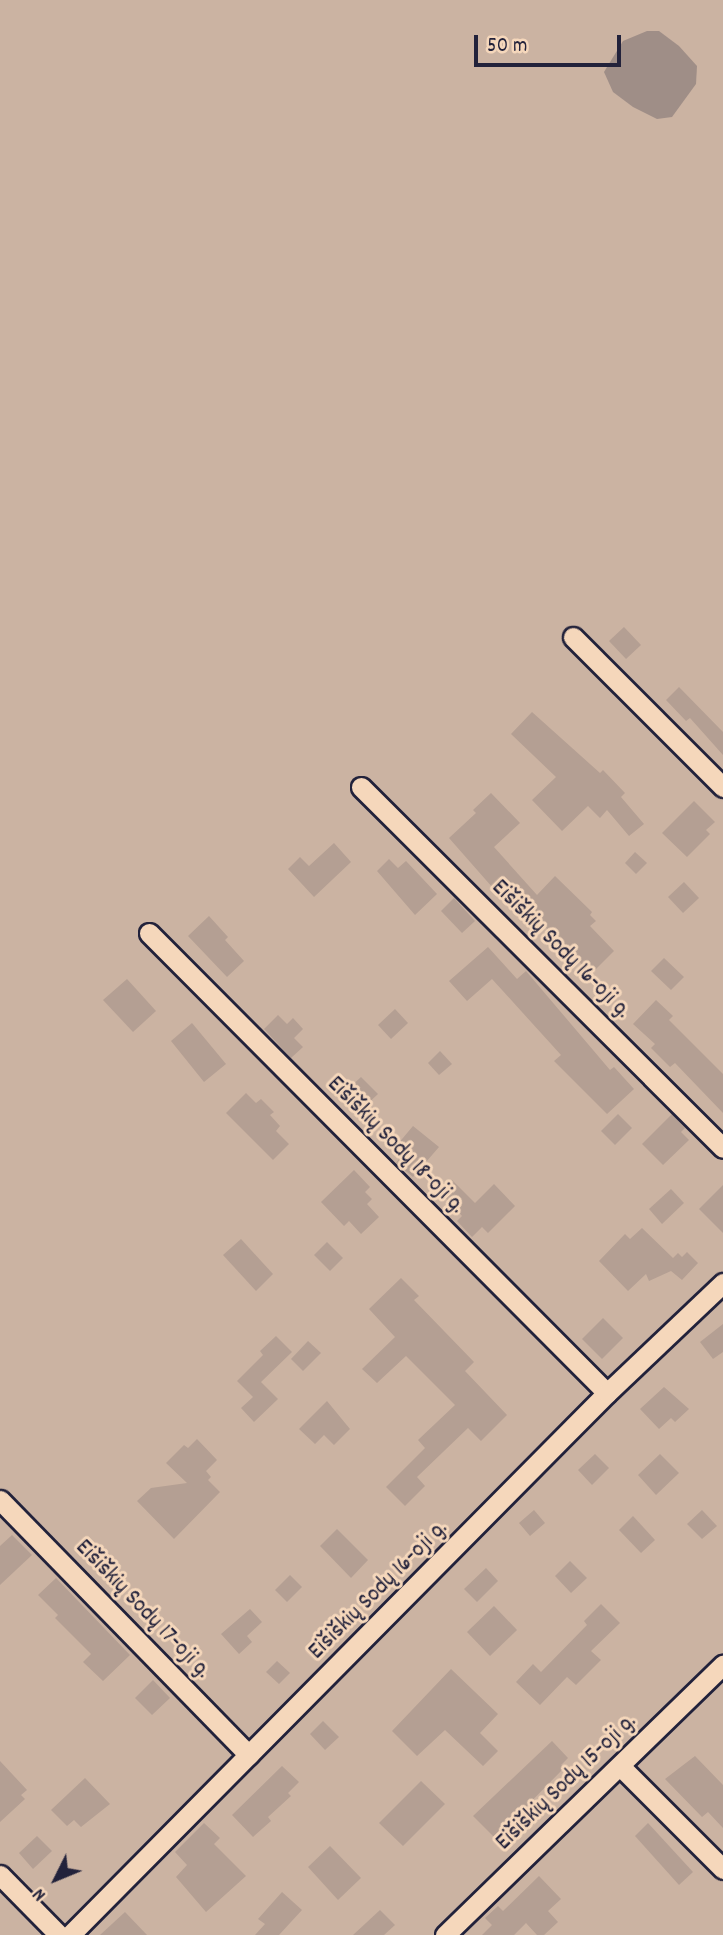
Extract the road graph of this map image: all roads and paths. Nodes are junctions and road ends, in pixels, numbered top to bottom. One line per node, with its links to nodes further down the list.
1 (573, 637): 3 (street)
2 (361, 787): 5 (street, Eišiškių Sodų 16-oji g.)
3 (723, 787)
4 (149, 933): 7 (street, Eišiškių Sodų 18-oji g.)
5 (723, 1148)
6 (723, 1283): 7 (street, Eišiškių Sodų 16-oji g.)
7 (607, 1393): 10 (street, Eišiškių Sodų 16-oji g.)
8 (0, 1500): 10 (street, Eišiškių Sodų 17-oji g.)
9 (723, 1665): 11 (street, Eišiškių Sodų 15-oji g.)
10 (250, 1755): 15 (street, Eišiškių Sodų 16-oji g.)
11 (621, 1767): 12 (street); 16 (street, Eišiškių Sodų 15-oji g.)
12 (723, 1870)
13 (0, 1874): 14 (street)
14 (59, 1935)
15 (69, 1935)
16 (445, 1935)

